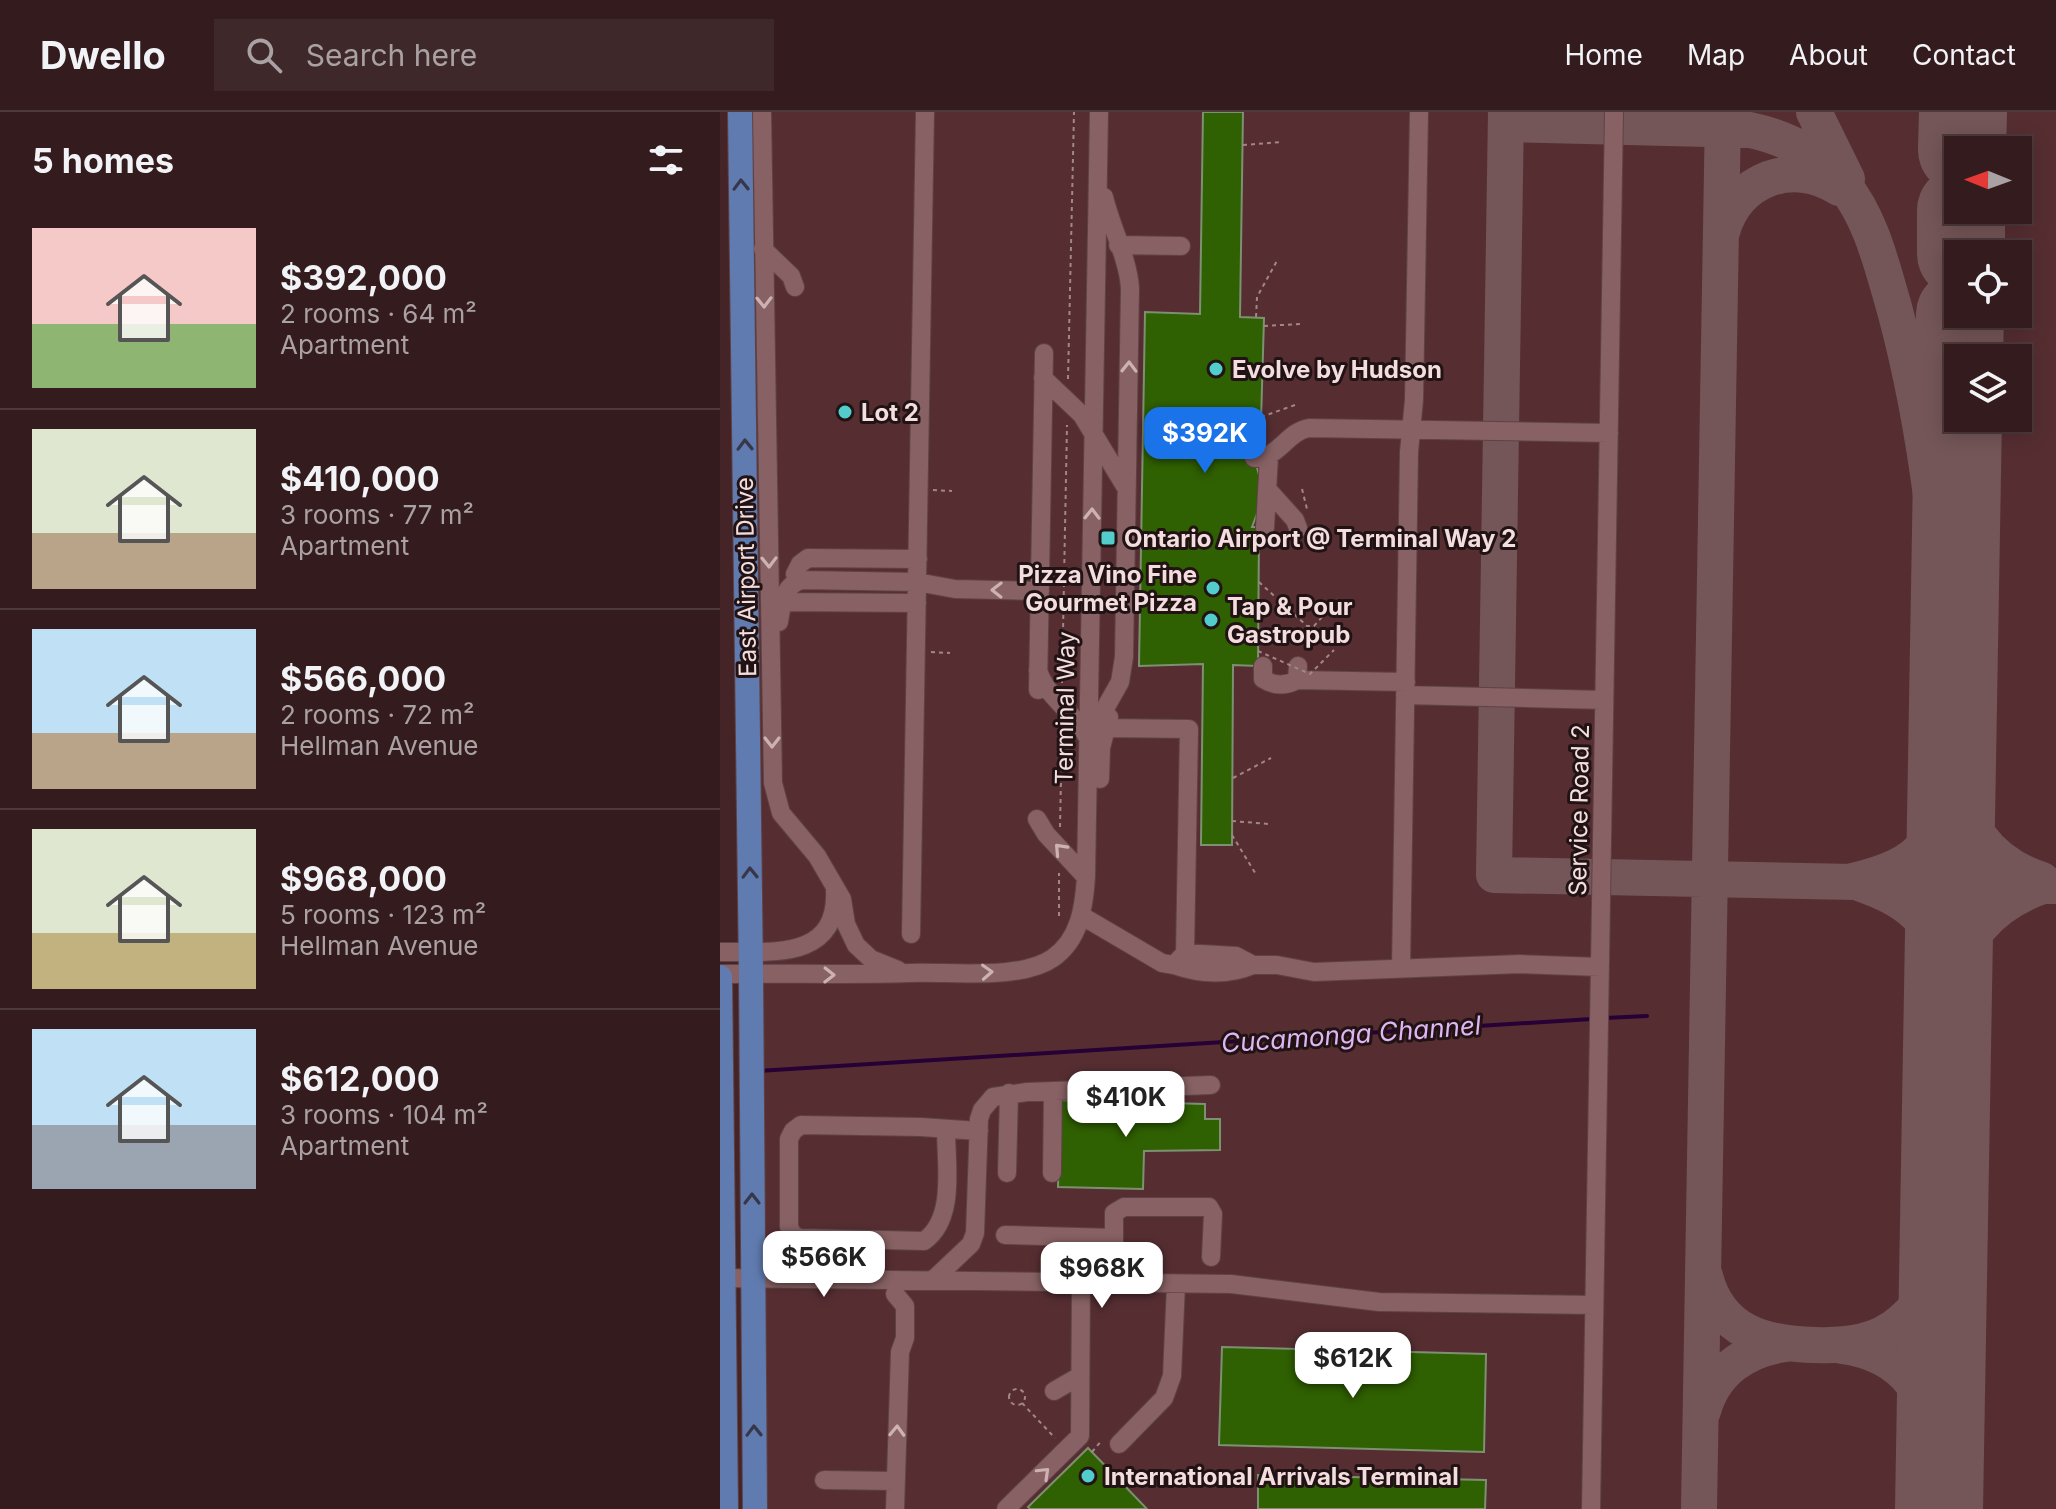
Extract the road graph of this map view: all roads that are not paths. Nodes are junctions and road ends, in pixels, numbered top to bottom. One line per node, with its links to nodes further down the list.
1 (740, 112): 39 (main road, East Airport Drive, one-way to 1)
2 (762, 112): 10 (street)
3 (925, 112): 19 (street)
4 (1099, 112): 7 (street, Terminal Way)
5 (1419, 112): 14 (street)
6 (1614, 112): 16 (street, Service Road 2)
7 (1098, 168): 8 (street); 15 (street, Terminal Way)
8 (1118, 245): 9 (street); 17 (street, one-way to 8)
9 (1181, 246)
10 (763, 249): 11 (street); 23 (street, one-way to 23)
11 (795, 287)
12 (1044, 353): 13 (street)
13 (1043, 378): 15 (street); 20 (street)
14 (1411, 430): 16 (street); 18 (street); 25 (street)
15 (1093, 431): 17 (street); 30 (street, Terminal Way, one-way to 15)
16 (1609, 433): 28 (street, Service Road 2)
17 (1126, 488): 27 (street)
18 (1268, 490): 18 (street)
19 (917, 581): 20 (street, one-way to 19); 21 (street); 21 (street); 36 (street)
20 (1040, 591): 24 (street)
21 (784, 596): 23 (street)
22 (1260, 658): 25 (street)
23 (771, 664): 34 (street, one-way to 34)
24 (1038, 670): 26 (street); 30 (street)
25 (1406, 689): 28 (street); 41 (street)
26 (1038, 690)
27 (1112, 695): 29 (street); 30 (street)
28 (1604, 700): 40 (street, Service Road 2)
29 (1106, 728): 32 (street); 38 (street)
30 (1088, 738): 32 (street, Terminal Way)
31 (1037, 819): 33 (street, one-way to 31)
32 (1087, 819): 33 (street, Terminal Way)
33 (1086, 877): 35 (street, Terminal Way)
34 (832, 881): 39 (street); 42 (street)
35 (1082, 916): 38 (street); 42 (street, Terminal Way, one-way to 35)
36 (911, 934)
37 (720, 952): 39 (street)
38 (1180, 959): 41 (street)
39 (751, 962): 42 (street, Terminal Way, one-way to 42); 43 (street, Terminal Way); 55 (main road, East Airport Drive, one-way to 39)
40 (1600, 967): 41 (street); 62 (street, Service Road 2)
41 (1401, 969)
42 (909, 973)
43 (720, 976): 44 (main road)
44 (721, 1044): 56 (main road)
45 (1211, 1085): 46 (street)
46 (1053, 1091): 47 (street); 51 (street)
47 (1009, 1093): 49 (street); 50 (street)
48 (946, 1130): 48 (street); 49 (street)
49 (979, 1131): 57 (street)
50 (1007, 1173)
51 (1052, 1173)
52 (1005, 1235): 53 (street)
53 (1114, 1238): 54 (street); 59 (street)
54 (1211, 1257)
55 (752, 1277): 56 (street); 61 (street); 69 (main road, East Airport Drive, one-way to 55)
56 (722, 1278): 68 (main road)
57 (933, 1280): 58 (street); 61 (street)
58 (1081, 1283): 59 (street); 63 (street)
59 (1114, 1283): 60 (street)
60 (1183, 1285): 62 (street); 65 (street)
61 (896, 1287): 67 (street, one-way to 61)
62 (1594, 1305): 72 (street, Service Road 2)
63 (1080, 1376): 64 (street); 71 (street, one-way to 63)
64 (1054, 1391)
65 (1111, 1442)
66 (824, 1480): 67 (street)
67 (896, 1481): 70 (street)
68 (726, 1509)
69 (755, 1509)
70 (895, 1509)
71 (1006, 1509)
72 (1591, 1509)

